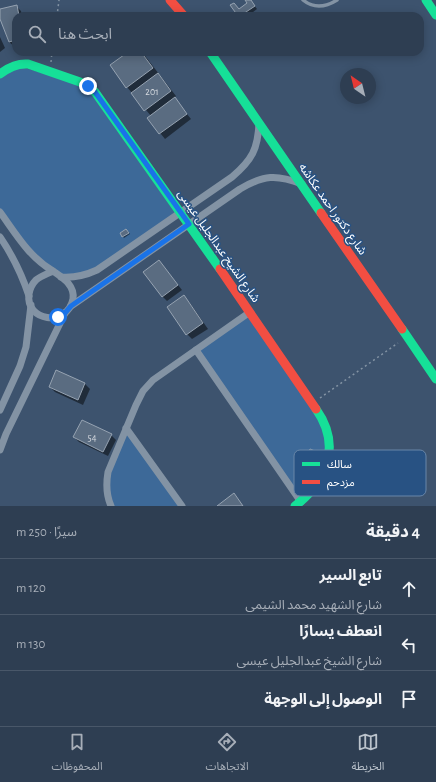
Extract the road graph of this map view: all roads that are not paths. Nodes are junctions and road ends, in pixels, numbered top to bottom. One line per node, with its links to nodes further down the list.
1 (170, 0): 5 (street)
2 (304, 0): 3 (lane)
3 (337, 0)
4 (431, 5): 6 (street)
5 (180, 12)
6 (436, 15)
7 (213, 56): 9 (street, شارع دكتور احمد عكاشه)
8 (0, 74): 12 (street, شارع الشيخ عبدالجليل عيسى)
9 (259, 123): 10 (street, شارع دكتور احمد عكاشه); 12 (street)
10 (302, 184): 13 (street); 23 (street, شارع دكتور احمد عكاشه)
11 (0, 212): 15 (street)
12 (181, 212): 13 (street, شارع الشيخ عبدالجليل عيسى); 16 (street)
13 (189, 224): 19 (street); 20 (street, شارع الشيخ عبدالجليل عيسى)
14 (0, 237): 17 (street)
15 (53, 271): 16 (street); 17 (street)
16 (61, 277): 19 (street)
17 (29, 296): 18 (street)
18 (31, 305): 21 (street); 24 (street)
19 (71, 306): 21 (street)
20 (250, 312): 22 (street); 27 (street, شارع الشيخ عبدالجليل عيسى)
21 (65, 313): 26 (street)
22 (196, 350): 25 (street); 29 (street)
23 (436, 379)
24 (0, 410)
25 (126, 428): 30 (street); 31 (street)
26 (0, 450)
27 (329, 450)
28 (307, 496): 29 (street, شارع الشيخ عبدالجليل عيسى)
29 (298, 504)
30 (111, 506)
31 (182, 506)

